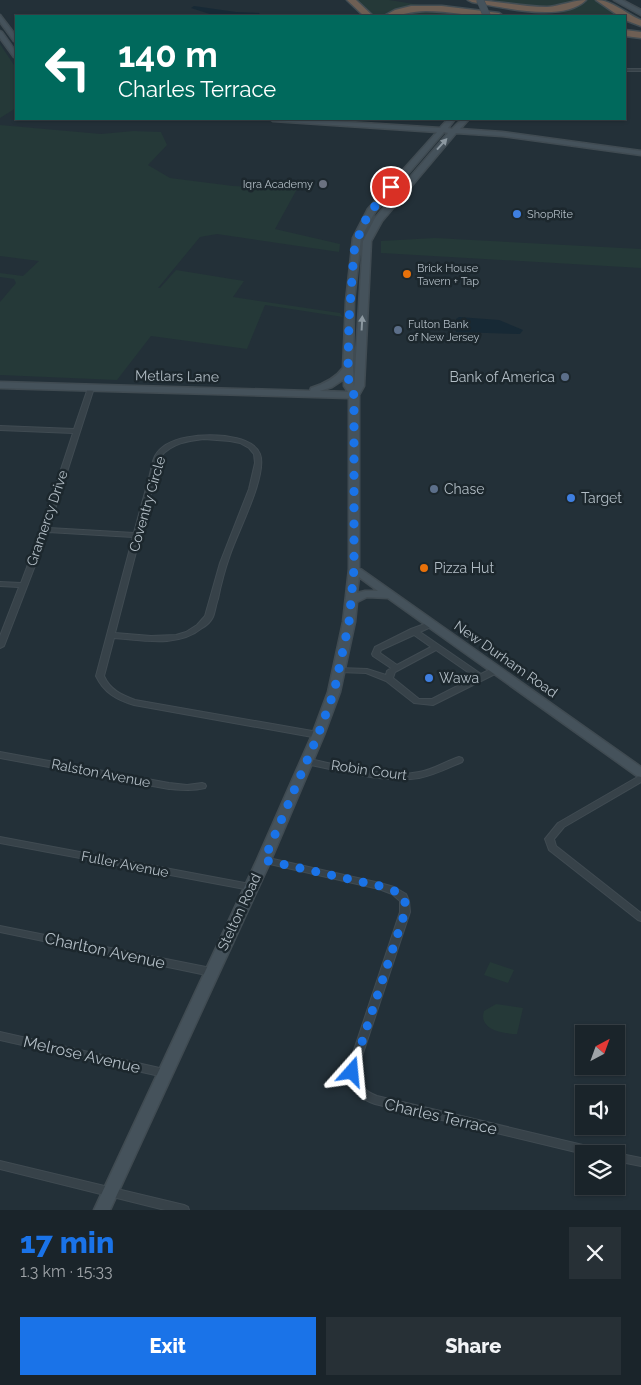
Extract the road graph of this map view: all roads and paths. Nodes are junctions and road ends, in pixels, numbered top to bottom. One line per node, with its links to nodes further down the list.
1 (351, 0): 9 (highway)
2 (408, 0): 13 (highway)
3 (480, 0): 11 (main road, bridge)
4 (582, 0): 7 (highway)
5 (600, 0): 15 (highway)
6 (617, 0): 8 (main road)
7 (469, 1): 14 (highway)
8 (641, 13)
9 (369, 15)
10 (390, 15): 12 (highway)
11 (487, 15)
12 (493, 15)
13 (496, 15)
14 (559, 15)
15 (621, 15)
16 (0, 17): 24 (main road)
17 (626, 18): 18 (highway)
18 (641, 23)
19 (626, 25): 20 (highway)
20 (641, 28)
21 (0, 33): 25 (main road)
22 (626, 33): 23 (highway)
23 (641, 36)
24 (15, 39)
25 (15, 55)
26 (626, 70): 27 (street)
27 (641, 70)
28 (309, 120): 31 (main road)
29 (368, 120): 31 (main road)
30 (470, 121): 32 (main road, Stelton Road); 33 (main road)
31 (447, 124): 32 (main road); 36 (main road, Stelton Road)
32 (458, 128): 33 (main road); 35 (main road); 40 (main road, Stelton Road, one-way to 32)
33 (512, 130): 34 (main road)
34 (641, 148)
35 (641, 153)
36 (348, 368): 39 (main road); 40 (main road, Stelton Road)
37 (0, 385): 38 (main road, Metlars Lane)
38 (91, 388): 39 (main road, Metlars Lane); 42 (street, Gramercy Drive)
39 (300, 392): 40 (main road, Metlars Lane)
40 (354, 395): 45 (main road, Stelton Road)
41 (0, 428): 42 (street)
42 (76, 431): 43 (street, Gramercy Drive)
43 (45, 530): 44 (street); 47 (street, Gramercy Drive)
44 (137, 535): 52 (street, Coventry Circle); 52 (street, Coventry Circle)
45 (354, 569): 48 (main road, New Durham Road); 49 (main road, Stelton Road)
46 (0, 584): 47 (street)
47 (22, 585): 53 (street, Gramercy Drive)
48 (391, 596): 49 (main road); 50 (main road, New Durham Road)
49 (351, 600): 56 (main road, Stelton Road)
50 (430, 624): 51 (street); 57 (main road, New Durham Road)
51 (414, 631): 54 (street); 55 (street)
52 (112, 635): 60 (street, Coventry Circle)
53 (0, 646)
54 (437, 647): 55 (street); 58 (street)
55 (396, 668): 59 (street)
56 (339, 670): 59 (street); 60 (main road, Stelton Road)
57 (496, 670): 58 (street); 64 (main road, New Durham Road)
58 (481, 678): 59 (street)
59 (389, 679)
60 (318, 735): 62 (main road, Stelton Road)
61 (0, 755): 66 (street, Ralston Avenue)
62 (306, 760): 63 (street, Robin Court); 68 (main road, Stelton Road)
63 (459, 760)
64 (641, 774)
65 (641, 778): 70 (street)
66 (202, 786)
67 (0, 840): 69 (street, Fuller Avenue)
68 (264, 860): 69 (main road, Stelton Road); 75 (street, Charles Terrace)
69 (250, 887): 72 (main road, Stelton Road)
70 (641, 918)
71 (0, 929): 72 (street, Charlton Avenue)
72 (211, 972): 74 (main road, Stelton Road)
73 (0, 1036): 74 (street, Melrose Avenue)
74 (164, 1072): 79 (main road, Stelton Road)
75 (575, 1147)
76 (625, 1159): 77 (street)
77 (641, 1162)
78 (0, 1165): 79 (street)
79 (110, 1192): 80 (main road, Stelton Road); 81 (street)
80 (102, 1210)
81 (184, 1210)

